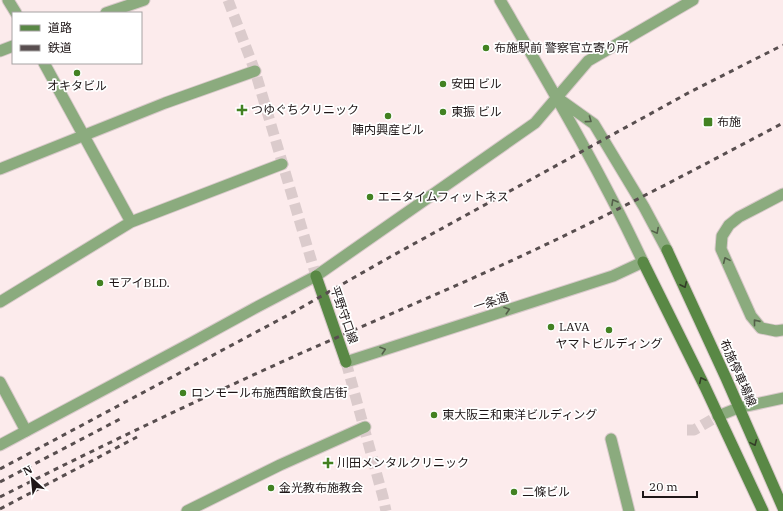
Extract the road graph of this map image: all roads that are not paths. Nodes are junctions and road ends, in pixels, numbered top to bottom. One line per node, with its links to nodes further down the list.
1 (8, 0): 5 (street)
2 (144, 0): 6 (street)
3 (500, 0): 11 (street)
4 (693, 0): 11 (street)
5 (15, 12)
6 (109, 12)
7 (12, 46): 8 (street)
8 (0, 51)
9 (45, 64): 12 (street)
10 (255, 72): 12 (street)
11 (557, 98): 17 (street, one-way to 17); 18 (street, one-way to 11); 19 (street)
12 (83, 135): 14 (street); 16 (street)
13 (282, 164): 16 (street)
14 (0, 169)
15 (783, 194): 21 (street, one-way to 15)
16 (131, 222): 20 (street)
17 (667, 250): 25 (main road, 布施停車場線, one-way to 25)
18 (643, 262): 22 (street, 一条通, one-way to 18); 26 (main road, one-way to 18)
19 (316, 276): 22 (main road, 平野守口線); 28 (street)
20 (0, 302)
21 (783, 330)
22 (346, 362)
23 (0, 382): 28 (street)
24 (783, 398): 25 (street)
25 (738, 408): 26 (street); 31 (main road, 布施停車場線, one-way to 31)
26 (718, 416): 34 (main road)
27 (364, 427): 32 (street)
28 (26, 431): 30 (street)
29 (611, 439): 33 (street)
30 (0, 445)
31 (783, 508)
32 (188, 511)
33 (629, 511)
34 (762, 511)

